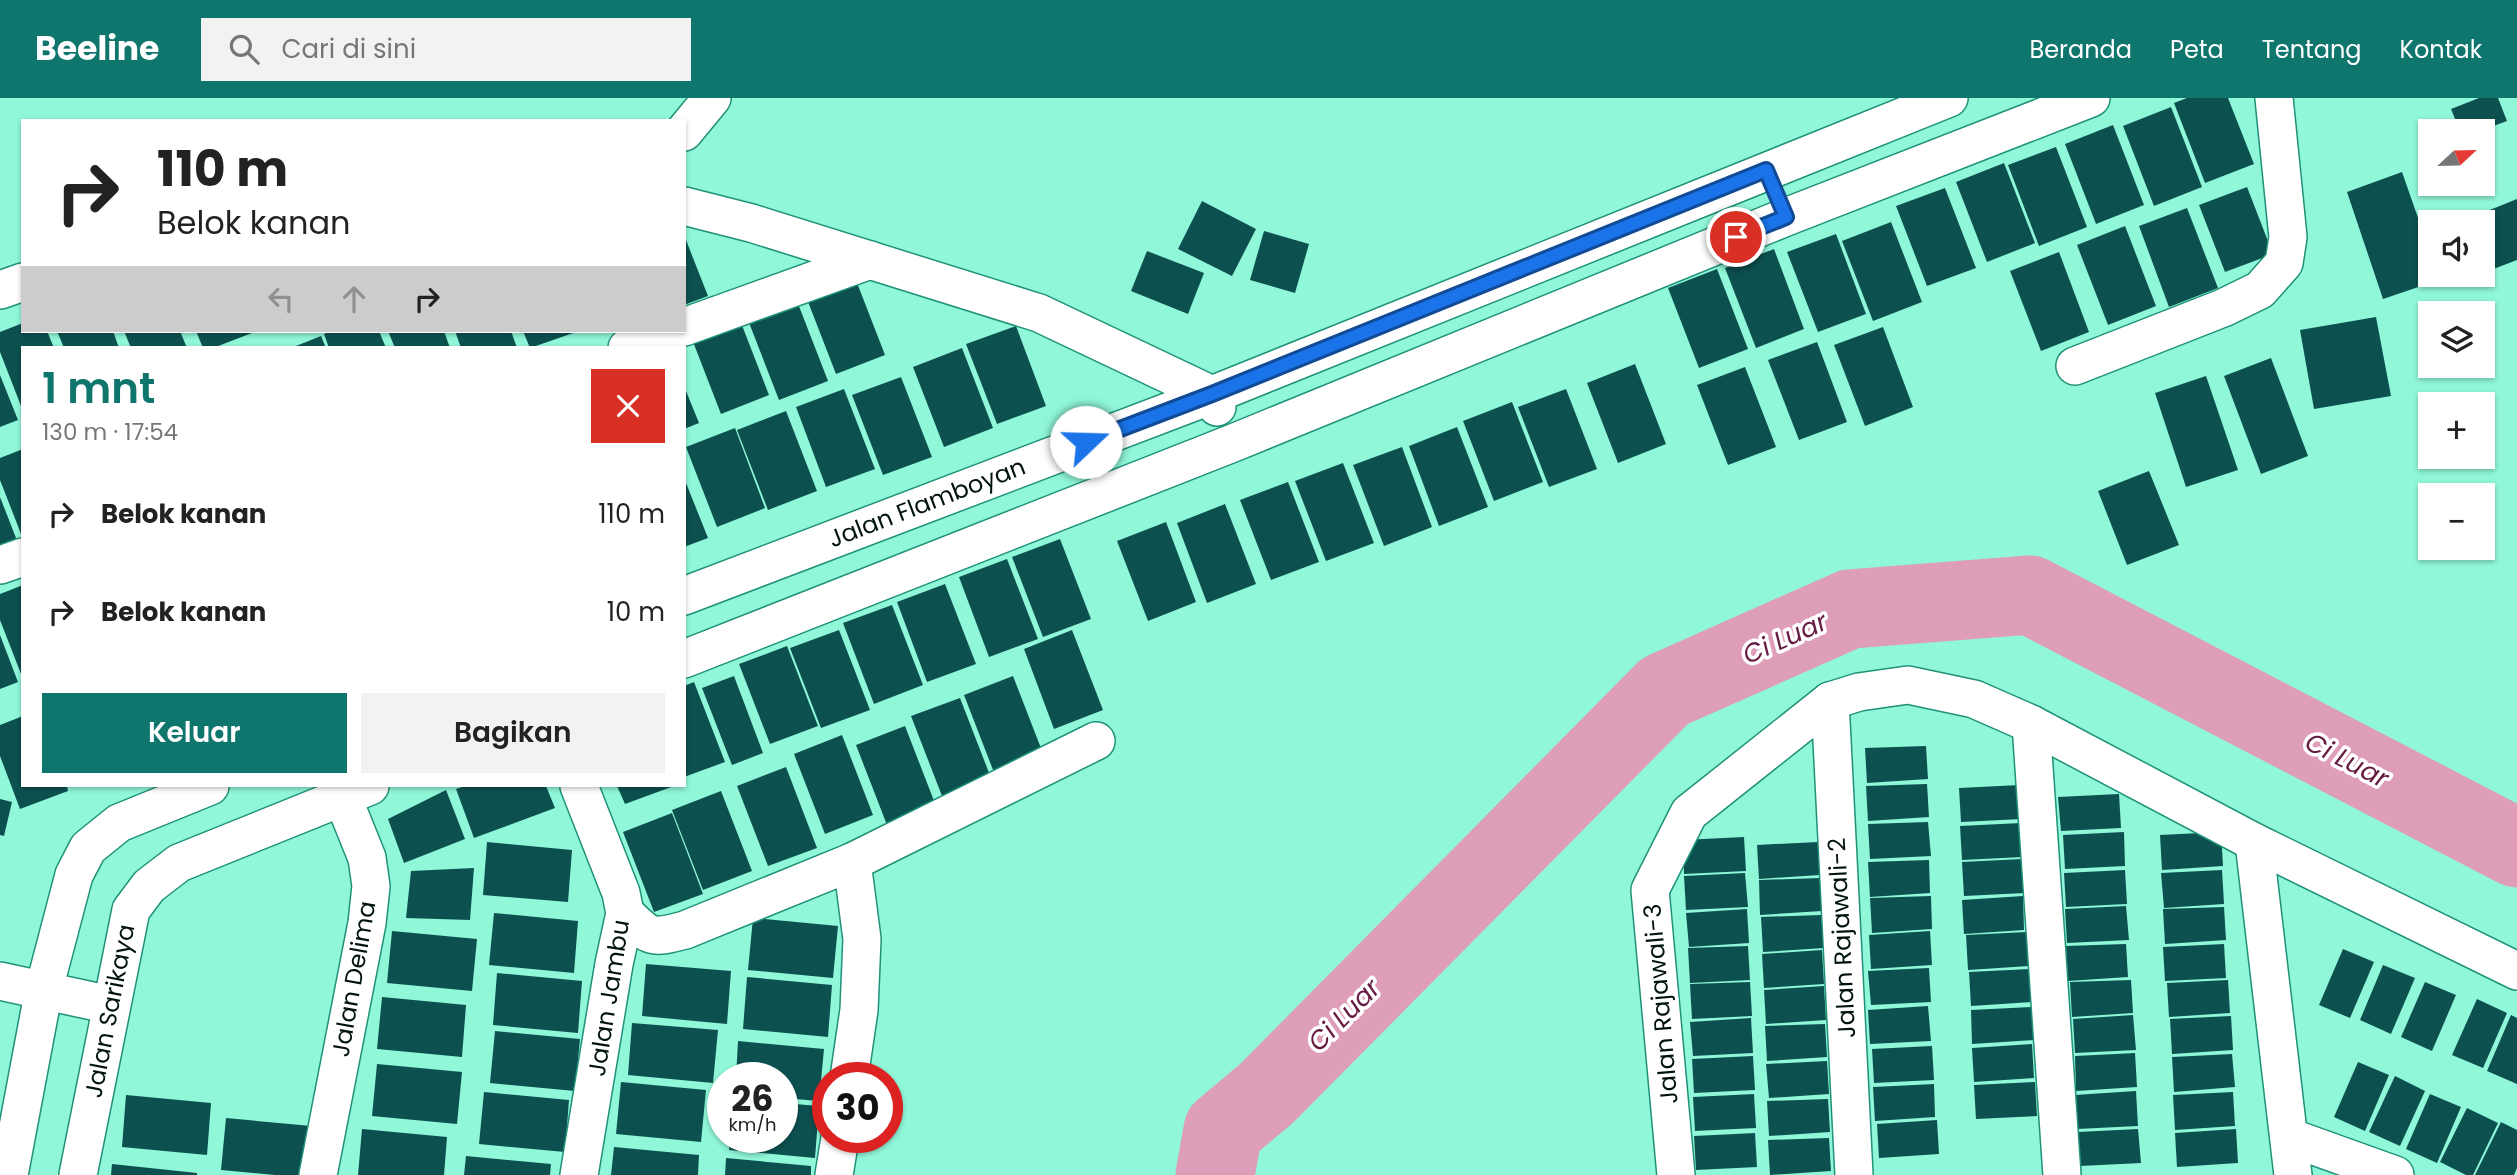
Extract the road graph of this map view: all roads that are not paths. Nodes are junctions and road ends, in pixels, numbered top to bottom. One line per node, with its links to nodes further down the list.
1 (712, 98): 5 (street)
2 (1950, 98): 6 (street, Jalan Flamboyan)
3 (2091, 98): 8 (street)
4 (2274, 98): 15 (street)
5 (686, 130)
6 (1766, 170): 8 (street); 16 (street, Jalan Flamboyan)
7 (686, 207): 9 (street)
8 (1786, 217): 17 (street)
9 (870, 260): 12 (street); 16 (street)
10 (21, 283): 11 (street)
11 (0, 290)
12 (686, 326)
13 (669, 333): 14 (street)
14 (633, 346)
15 (2075, 366)
16 (1212, 394): 17 (street); 20 (street, Jalan Flamboyan)
17 (1233, 443): 21 (street)
18 (21, 558): 19 (street)
19 (0, 565)
20 (686, 595)
21 (686, 658)
22 (1830, 701): 23 (street); 43 (street, Jalan Rajawali-3); 44 (street, Jalan Rajawali-2)
23 (2031, 724): 28 (street); 45 (street)
24 (1096, 741): 29 (street)
25 (208, 787): 33 (street)
26 (579, 787): 30 (street, Jalan Jambu)
27 (350, 789): 34 (street, Jalan Sarikaya); 40 (street, Jalan Delima)
28 (2254, 842): 31 (street); 36 (street)
29 (852, 862): 30 (street); 35 (street)
30 (625, 913): 41 (street, Jalan Jambu)
31 (2517, 971)
32 (0, 981): 33 (street)
33 (44, 989): 34 (street); 38 (street)
34 (111, 1006): 39 (street, Jalan Sarikaya)
35 (851, 1062)
36 (2289, 1137): 46 (street); 47 (street)
37 (838, 1153): 42 (street)
38 (9, 1175)
39 (78, 1175)
40 (318, 1175)
41 (579, 1175)
42 (834, 1175)
43 (1676, 1175)
44 (1854, 1175)
45 (2062, 1175)
46 (2292, 1175)
47 (2395, 1175)

